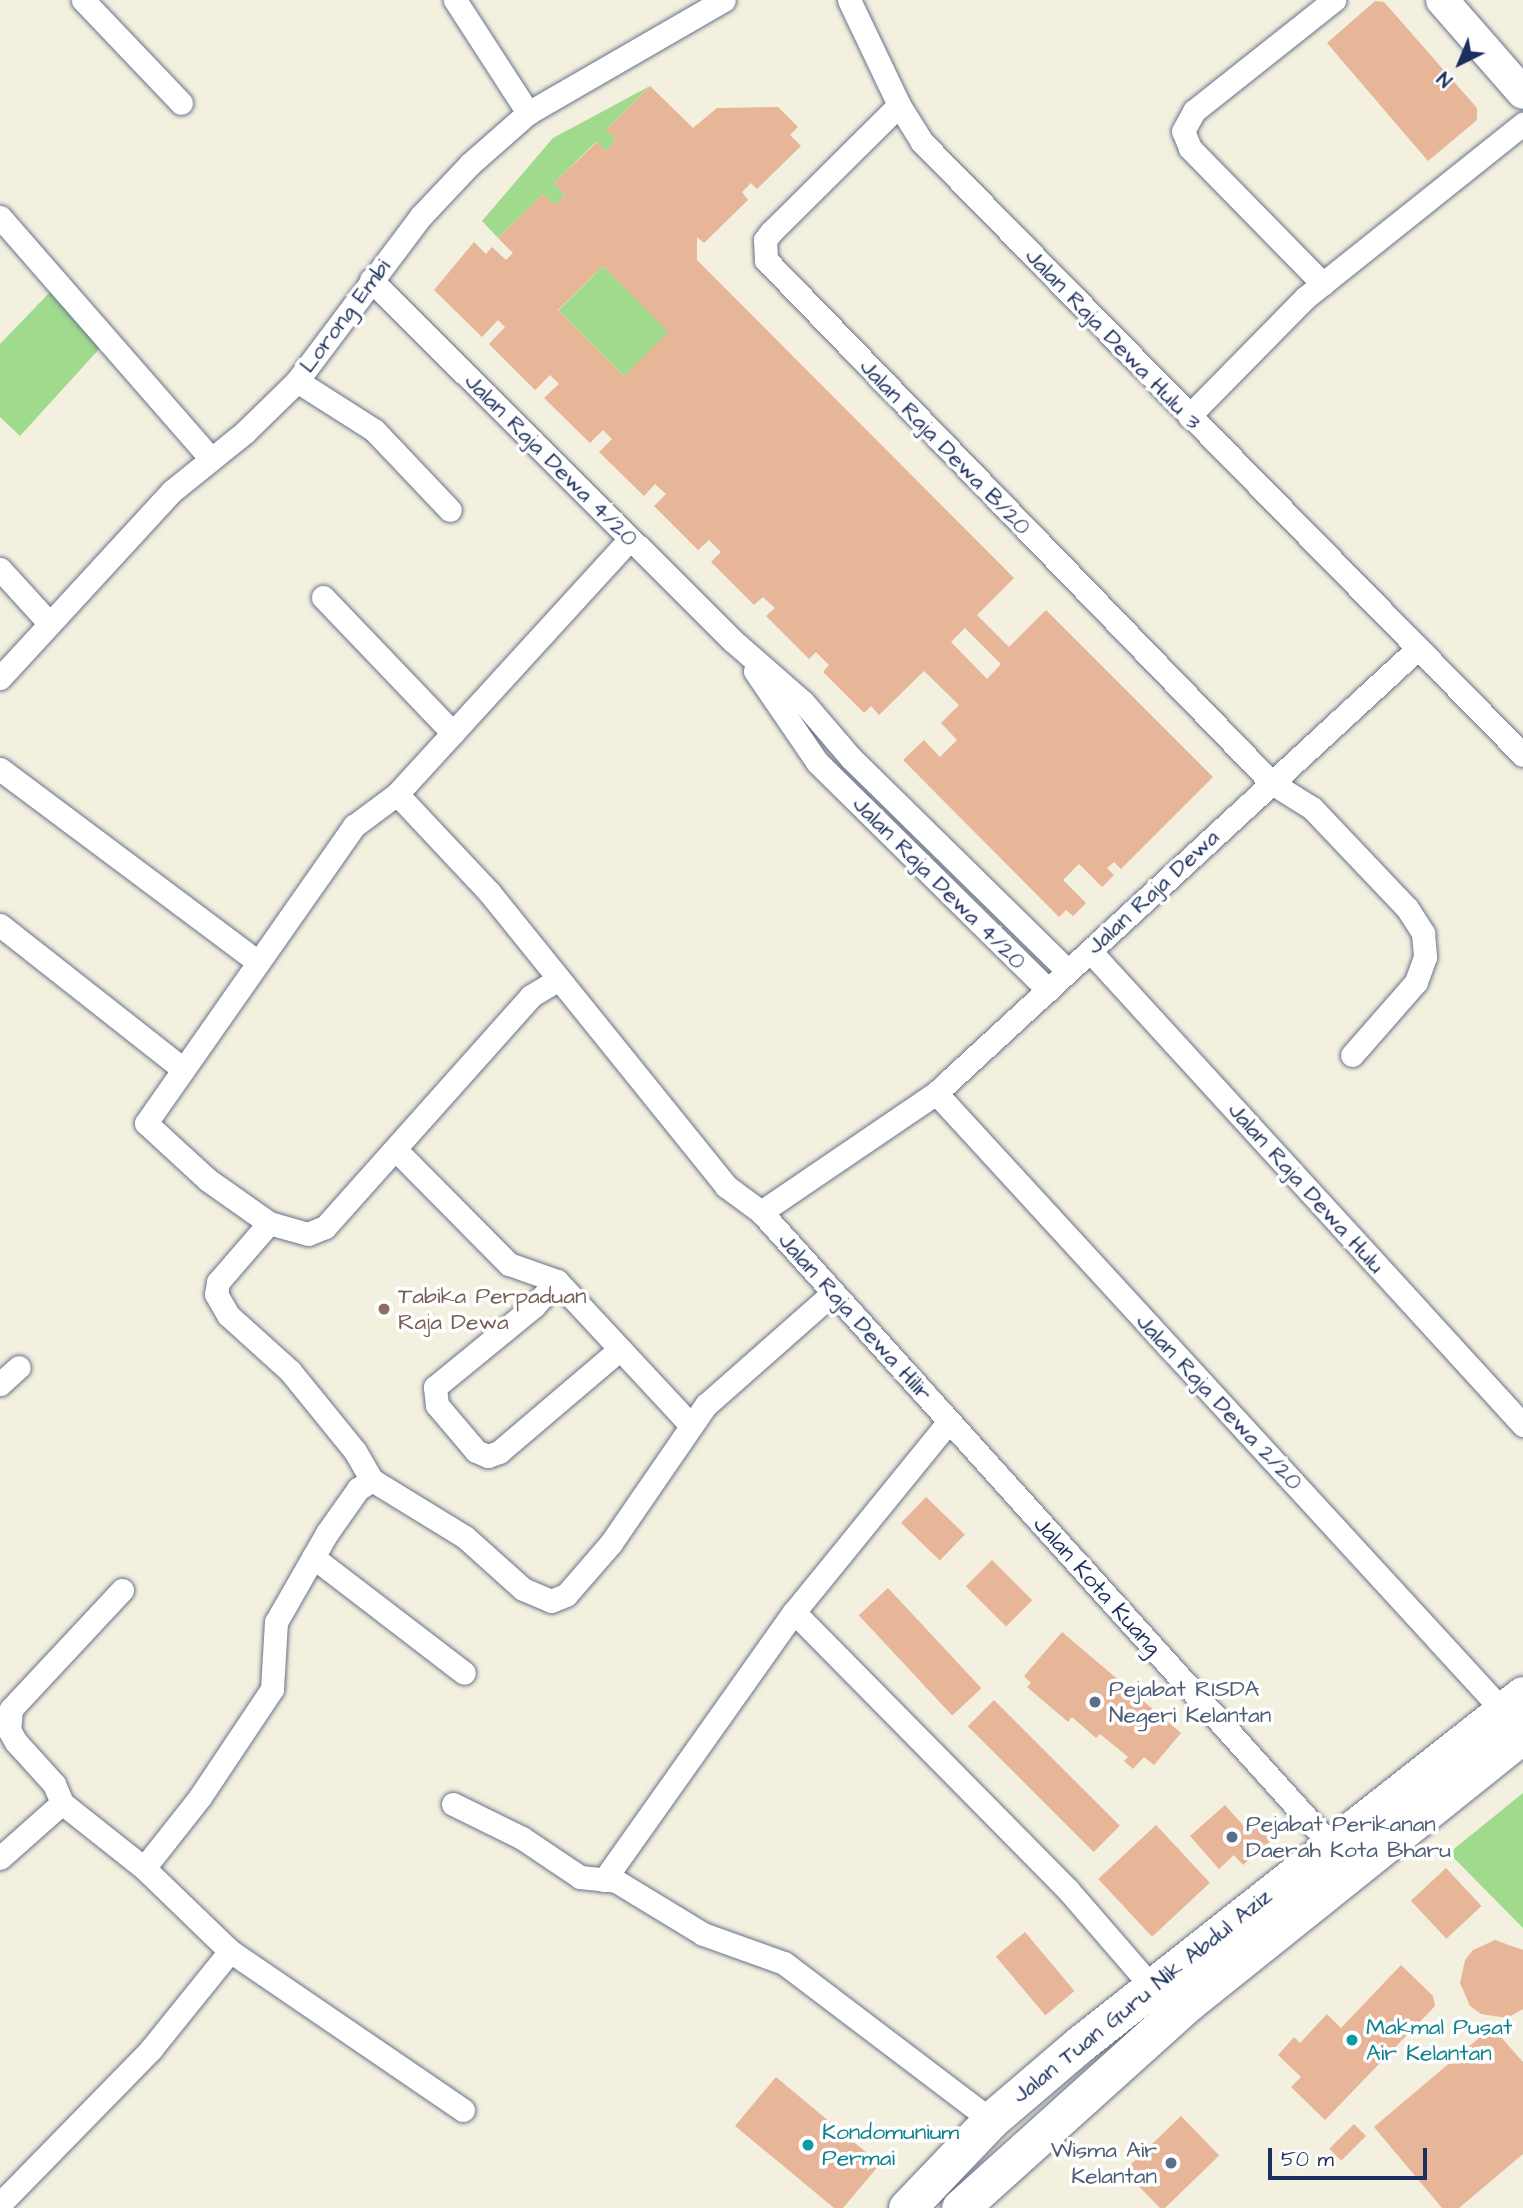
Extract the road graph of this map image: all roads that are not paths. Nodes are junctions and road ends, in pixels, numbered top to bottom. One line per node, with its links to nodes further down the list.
1 (83, 0): 8 (street)
2 (455, 0): 10 (street)
3 (724, 0): 10 (street, Lorong Embi)
4 (849, 0): 9 (street, Jalan Raja Dewa Hulu 3)
5 (1334, 0): 14 (street)
6 (1442, 0): 7 (main road)
7 (1523, 93)
8 (181, 103)
9 (899, 106): 16 (street, Jalan Raja Dewa Hulu 3); 29 (street, Jalan Raja Dewa B/20)
10 (528, 113): 13 (street, Lorong Embi)
11 (1523, 124): 14 (street)
12 (0, 217): 17 (street)
13 (371, 280): 15 (street, Lorong Embi); 19 (street, Jalan Raja Dewa 4/20)
14 (1323, 284): 16 (street)
15 (297, 380): 17 (street, Lorong Embi); 18 (street)
16 (1188, 416): 24 (street, Jalan Raja Dewa Hulu 3)
17 (210, 458): 22 (street, Lorong Embi)
18 (450, 510)
19 (630, 539): 23 (street, Jalan Raja Dewa 4/20); 26 (street)
20 (0, 569): 22 (street)
21 (323, 597): 26 (street)
22 (50, 624): 25 (street, Lorong Embi)
23 (732, 640): 34 (street, Jalan Raja Dewa 4/20); 36 (street, Jalan Raja Dewa 4/20)
24 (1416, 650): 27 (street); 29 (street, Jalan Raja Dewa)
25 (0, 678)
26 (453, 733): 30 (street)
27 (1523, 755)
28 (0, 769): 33 (street)
29 (1272, 783): 32 (street, Jalan Raja Dewa); 37 (street)
30 (397, 794): 33 (street); 35 (street, Jalan Raja Dewa Hilir)
31 (0, 925): 38 (street)
32 (1090, 951): 34 (street, Jalan Raja Dewa); 50 (street, Jalan Raja Dewa Hulu)
33 (258, 962): 38 (street)
34 (1068, 971): 36 (street, Jalan Raja Dewa)
35 (559, 979): 40 (street); 41 (street, Jalan Raja Dewa Hilir)
36 (1048, 990): 39 (street, Jalan Raja Dewa)
37 (1352, 1055)
38 (183, 1069): 42 (street)
39 (936, 1093): 41 (street, Jalan Raja Dewa); 56 (street, Jalan Raja Dewa 2/20)
40 (395, 1149): 42 (street); 43 (street)
41 (761, 1212): 44 (street, Jalan Raja Dewa Hilir)
42 (269, 1223): 51 (street)
43 (556, 1281): 45 (street); 45 (street)
44 (833, 1293): 48 (street, Jalan Raja Dewa Hilir); 49 (street)
45 (620, 1349): 49 (street)
46 (19, 1367): 47 (street)
47 (0, 1384)
48 (949, 1421): 54 (street); 59 (street, Jalan Kota Kuang)
49 (691, 1425): 51 (street)
50 (1523, 1425)
51 (372, 1480): 52 (street)
52 (313, 1557): 55 (street); 61 (street)
53 (122, 1590): 57 (street)
54 (794, 1612): 62 (street); 64 (street)
55 (464, 1673)
56 (1516, 1713): 59 (main road, Jalan Tuan Guru Nik Abdul Aziz); 66 (main road, Jalan Tuan Guru Nik Abdul Aziz)
57 (62, 1803): 60 (street); 61 (street)
58 (453, 1804): 62 (street)
59 (1330, 1844): 64 (main road, Jalan Tuan Guru Nik Abdul Aziz)
60 (0, 1858)
61 (144, 1868): 63 (street)
62 (604, 1880): 67 (street)
63 (230, 1951): 65 (street); 68 (street)
64 (1152, 1987): 67 (main road, Jalan Tuan Guru Nik Abdul Aziz)
65 (463, 2110)
66 (1061, 2114): 67 (main road); 70 (main road, Jalan Tuan Guru Nik Abdul Aziz)
67 (991, 2120): 69 (main road, Jalan Tuan Guru Nik Abdul Aziz)
68 (0, 2204)
69 (907, 2208)
70 (960, 2208)

